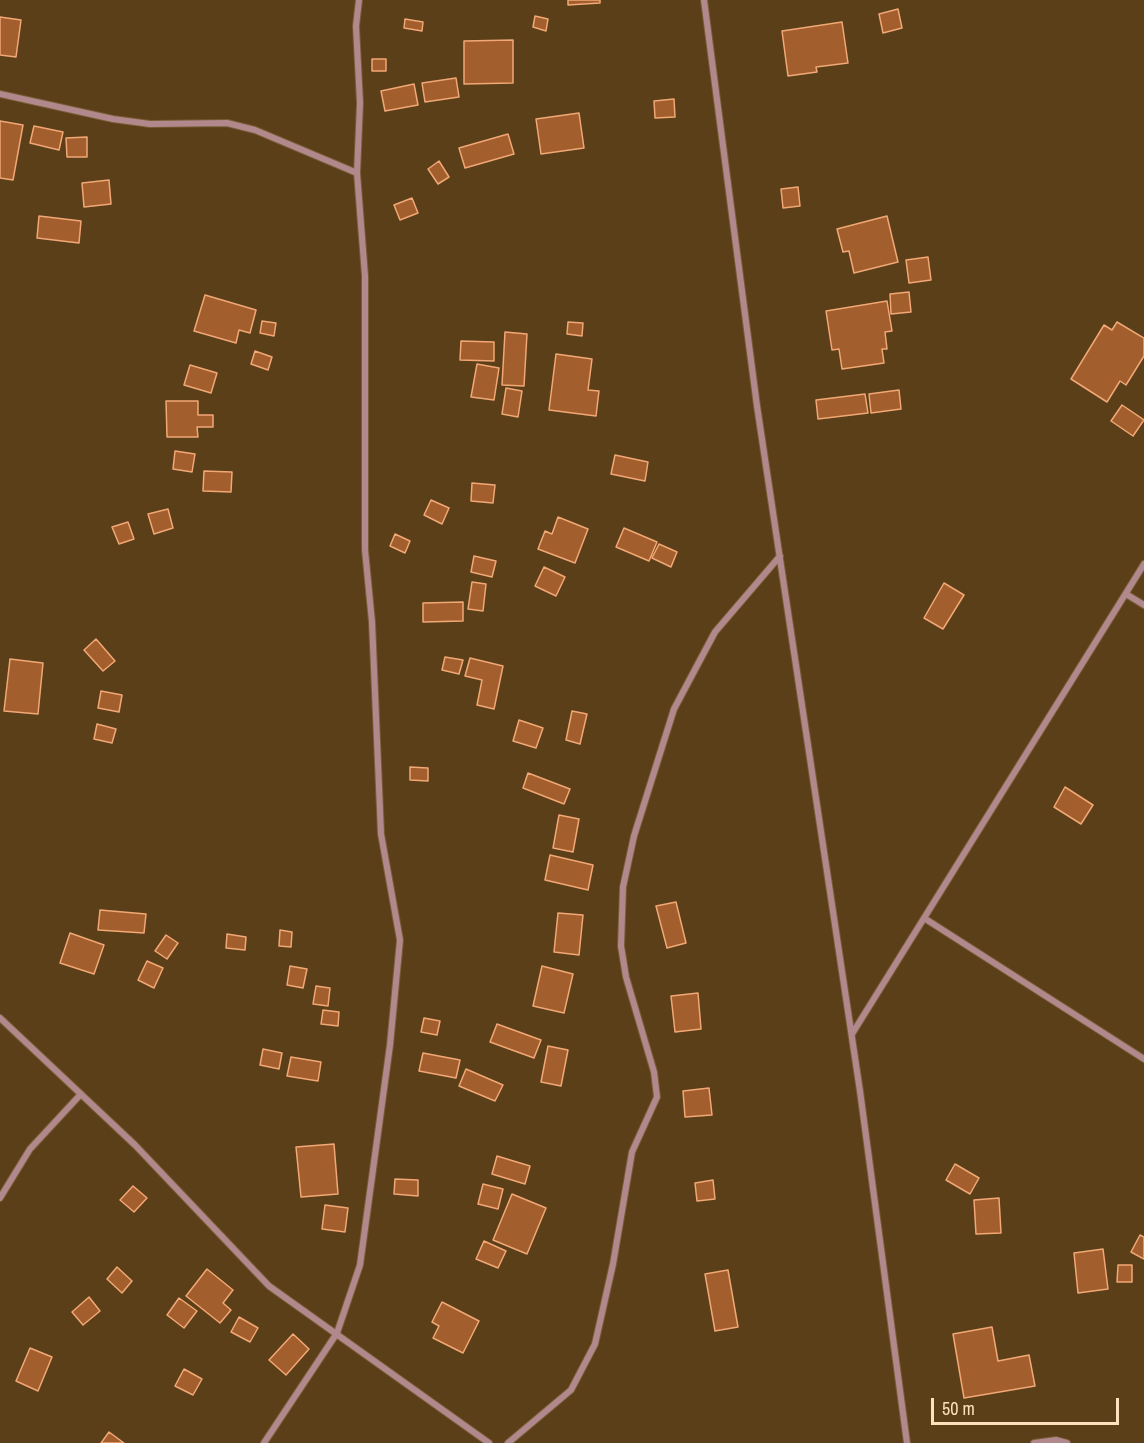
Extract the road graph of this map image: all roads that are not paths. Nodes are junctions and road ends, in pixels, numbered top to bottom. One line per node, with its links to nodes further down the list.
1 (359, 0): 4 (street)
2 (704, 0): 5 (street)
3 (0, 94): 4 (street)
4 (357, 173): 15 (street)
5 (780, 556): 11 (street); 18 (street)
6 (1144, 564): 7 (street)
7 (1126, 594): 8 (street); 9 (street)
8 (1144, 605)
9 (924, 918): 11 (street); 12 (street)
10 (0, 1018): 13 (street)
11 (852, 1034): 19 (street)
12 (1144, 1059)
13 (81, 1094): 14 (street); 15 (street)
14 (0, 1198)
15 (338, 1333): 16 (street); 17 (street)
16 (264, 1443)
17 (489, 1443)
18 (508, 1443)
19 (907, 1443)
20 (1034, 1443): 21 (street)
21 (1067, 1443)

